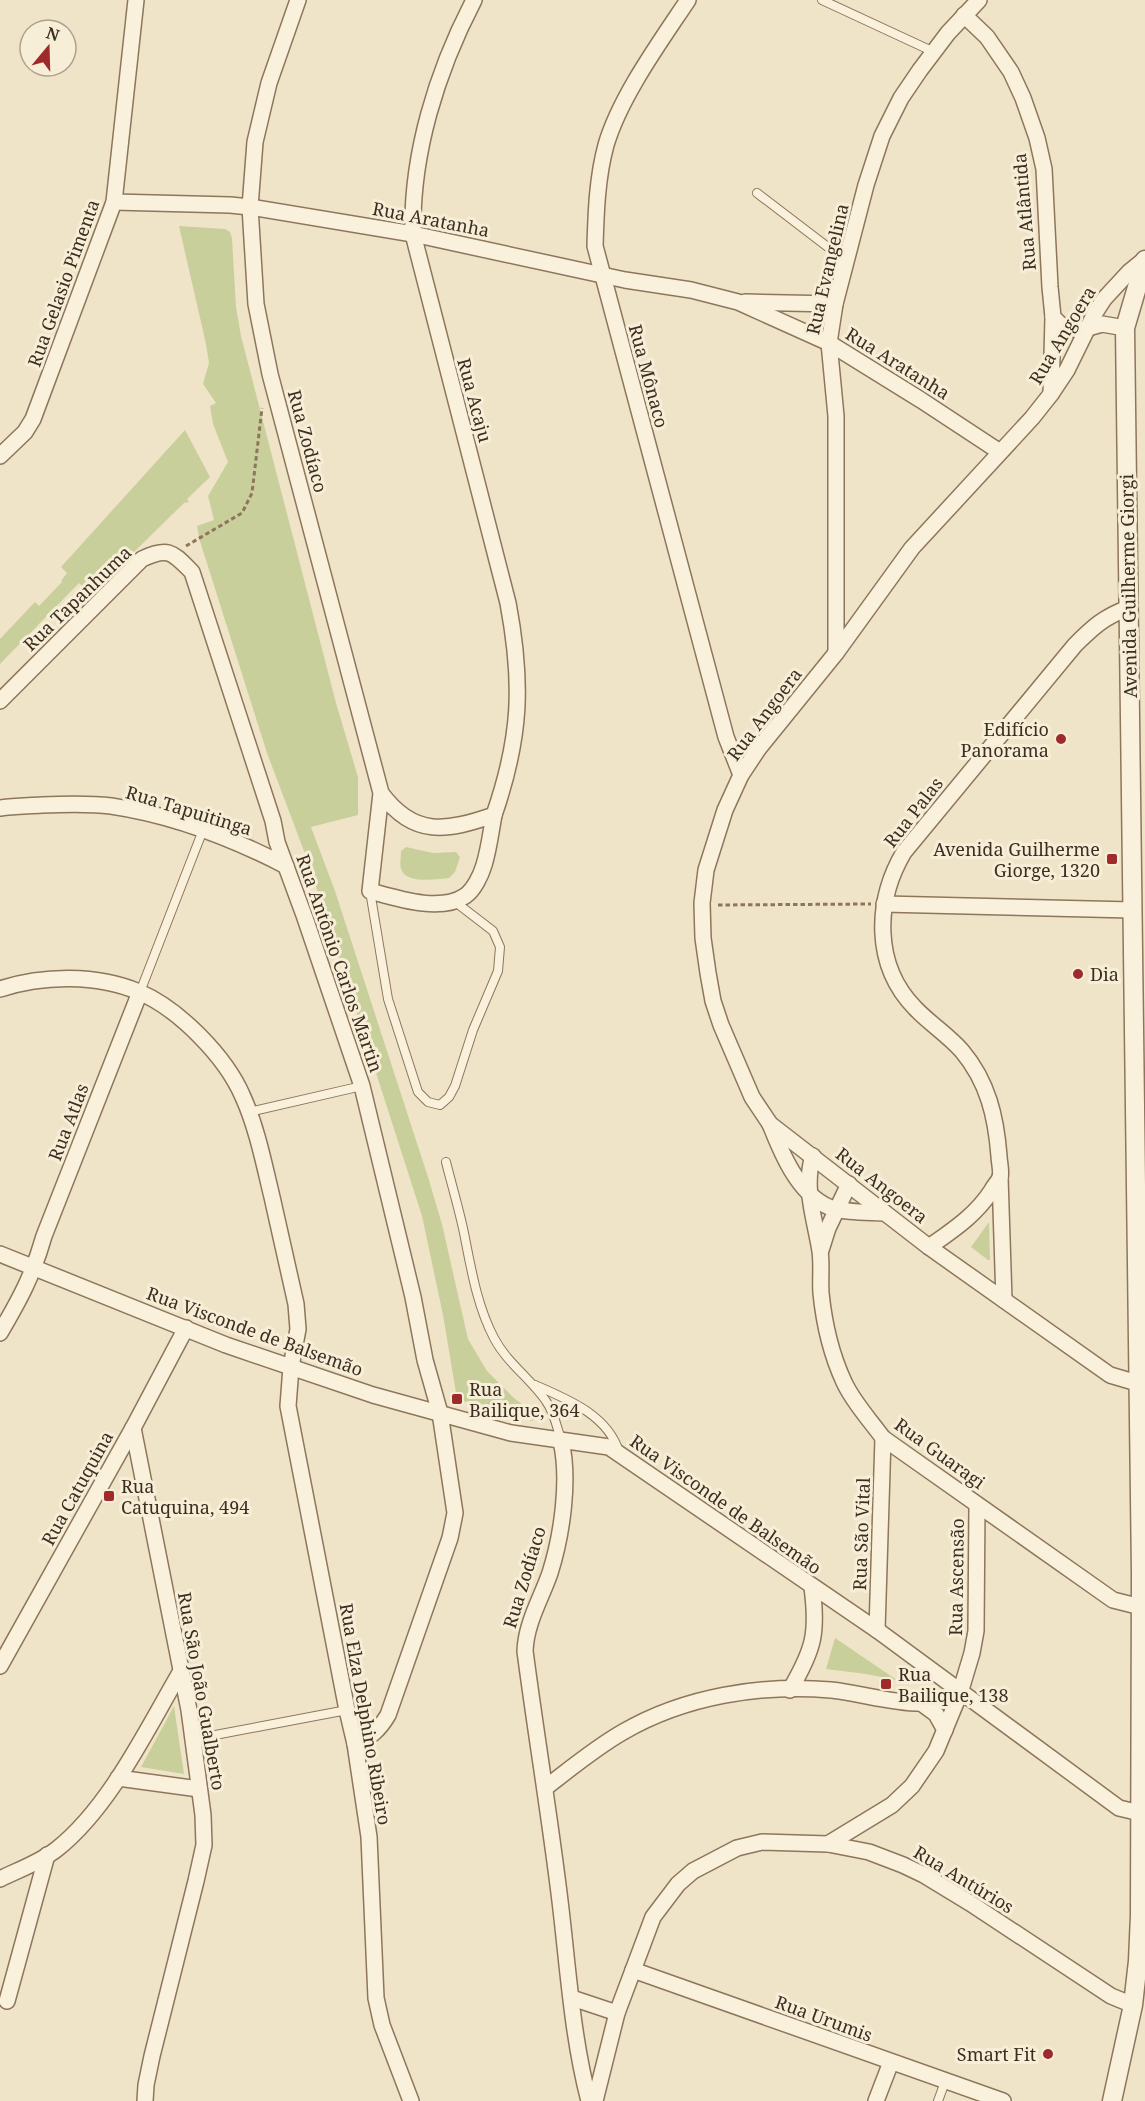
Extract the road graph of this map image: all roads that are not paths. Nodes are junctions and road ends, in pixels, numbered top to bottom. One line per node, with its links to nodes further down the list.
1 (136, 0): 10 (street, Rua Gelasio Pimenta)
2 (298, 0): 11 (street, Rua Zodíaco)
3 (474, 0): 12 (street, Rua Acaju)
4 (688, 0): 15 (street, Rua Mônaco)
5 (822, 0): 8 (lane)
6 (979, 0): 7 (street, Rua Evangelina)
7 (964, 15): 8 (street, Rua Evangelina); 20 (street, Rua Atlântida)
8 (934, 52): 14 (street, Rua Evangelina)
9 (757, 193): 14 (lane)
10 (114, 202): 11 (street, Rua Aratanha); 26 (street, Rua Gelasio Pimenta)
11 (250, 207): 12 (street, Rua Aratanha); 32 (street, Rua Zodíaco)
12 (413, 234): 15 (street, Rua Aratanha); 34 (street, Rua Acaju)
13 (1145, 259): 16 (street, Rua Angoera); 17 (street, Avenida Guilherme Giorgi)
14 (846, 261): 19 (street, Rua Evangelina)
15 (601, 275): 18 (street, Rua Aratanha); 31 (street, Rua Mônaco)
16 (1112, 290): 17 (street); 21 (street, Rua Angoera)
17 (1134, 299): 22 (street, Avenida Guilherme Giorgi)
18 (738, 302): 19 (street, Rua Aratanha); 23 (street, Rua Aratanha)
19 (835, 304): 23 (street, Rua Evangelina)
20 (1053, 317): 21 (street); 24 (street, Rua Atlântida)
21 (1087, 328): 22 (street); 24 (street, Rua Angoera)
22 (1125, 328): 28 (street, Avenida Guilherme Giorgi)
23 (828, 343): 25 (street, Rua Aratanha); 29 (street, Rua Evangelina)
24 (1051, 394): 25 (street, Rua Angoera)
25 (999, 452): 29 (street, Rua Angoera)
26 (0, 456)
27 (166, 552): 30 (street, Rua Tapanhuma); 36 (street, Rua Antônio Carlos Martin)
28 (1128, 608): 39 (street, Rua Palas); 40 (street, Avenida Guilherme Giorgi)
29 (836, 653): 31 (street, Rua Angoera)
30 (0, 701)
31 (741, 775): 45 (street, Rua Angoera)
32 (381, 794): 34 (street); 37 (street, Rua Zodíaco)
33 (2, 807): 35 (street, Rua Tapuitinga)
34 (494, 815): 38 (street, Rua Acaju)
35 (203, 830): 36 (street, Rua Tapuitinga); 42 (lane)
36 (286, 866): 43 (street, Rua Antônio Carlos Martin)
37 (370, 891): 38 (street); 38 (lane)
38 (454, 901)
39 (884, 904): 40 (street); 48 (street, Rua Palas)
40 (1132, 910): 61 (street, Avenida Guilherme Giorgi)
41 (0, 989): 42 (street)
42 (140, 992): 44 (street, Rua Elza Delphino Ribeiro); 56 (street, Rua Atlas)
43 (362, 1086): 44 (lane); 63 (street, Rua Antônio Carlos Martin)
44 (249, 1112): 60 (street, Rua Elza Delphino Ribeiro)
45 (770, 1124): 46 (street, Rua Angoera); 50 (street)
46 (813, 1156): 49 (street, Rua Angoera); 50 (street, Rua Guaragi)
47 (446, 1162): 62 (lane, Rua Zodíaco)
48 (1000, 1177): 53 (street); 57 (street, Rua Palas)
49 (849, 1184): 51 (street, Rua Guaragi); 52 (street, Rua Angoera)
50 (809, 1192): 51 (street); 54 (street, Rua Guaragi)
51 (837, 1209): 52 (street); 54 (street, Rua Guaragi)
52 (885, 1213): 53 (street, Rua Angoera)
53 (929, 1248): 57 (street, Rua Angoera)
54 (820, 1253): 65 (street, Rua Guaragi)
55 (0, 1254): 56 (street, Rua Visconde de Balsemão)
56 (35, 1267): 58 (street, Rua Visconde de Balsemão); 59 (street, Rua Atlas)
57 (1004, 1300): 61 (street, Rua Angoera)
58 (186, 1328): 60 (street, Rua Visconde de Balsemão); 64 (street, Rua Catuquina)
59 (0, 1334)
60 (291, 1367): 63 (street, Rua Visconde de Balsemão); 80 (street, Rua Elza Delphino Ribeiro)
61 (1137, 1383): 68 (street, Avenida Guilherme Giorgi)
62 (533, 1385): 66 (lane, Rua Zodíaco); 67 (lane)
63 (440, 1413): 66 (street, Rua Visconde de Balsemão); 83 (street, Rua Antônio Carlos Martin)
64 (133, 1428): 74 (street, Rua Catuquina); 75 (street, Rua São João Gualberto)
65 (884, 1438): 69 (street, Rua Guaragi); 73 (street, Rua São Vital)
66 (561, 1441): 67 (street, Rua Visconde de Balsemão); 85 (street, Rua Zodíaco)
67 (619, 1453): 71 (street, Rua Visconde de Balsemão)
68 (1142, 1501): 70 (street, Avenida Guilherme Giorgi)
69 (977, 1505): 72 (street, Rua Guaragi); 78 (street, Rua Ascensão)
70 (1143, 1575): 72 (street, Avenida Guilherme Giorgi)
71 (812, 1587): 73 (street, Rua Visconde de Balsemão); 76 (street)
72 (1141, 1607): 77 (street, Avenida Guilherme Giorgi)
73 (877, 1630): 78 (street, Rua Visconde de Balsemão)
74 (0, 1666)
75 (181, 1671): 82 (street, Rua São João Gualberto); 84 (street)
76 (790, 1689): 79 (street); 85 (street)
77 (1143, 1690): 87 (street, Avenida Guilherme Giorgi)
78 (959, 1695): 79 (street); 81 (street, Rua Ascensão); 87 (street, Rua Visconde de Balsemão)
79 (921, 1703): 81 (street)
80 (347, 1710): 82 (lane); 83 (street, Rua Elza Delphino Ribeiro)
81 (945, 1730): 88 (street, Rua Ascensão)
82 (194, 1739): 86 (street, Rua São João Gualberto)
83 (355, 1744): 100 (street, Rua Elza Delphino Ribeiro)
84 (118, 1778): 86 (street); 89 (street)
85 (545, 1788): 93 (street, Rua Zodíaco)
86 (199, 1789): 99 (street, Rua São João Gualberto)
87 (1142, 1805): 91 (street, Avenida Guilherme Giorgi)
88 (828, 1844): 92 (street, Rua Antúrios); 95 (street, Rua Antúrios)
89 (47, 1855): 90 (street); 94 (street)
90 (0, 1880)
91 (1143, 1915): 95 (street, Avenida Guilherme Giorgi)
92 (633, 1970): 96 (street, Rua Antúrios); 97 (street, Rua Urumis)
93 (572, 1998): 96 (street); 101 (street, Rua Zodíaco)
94 (7, 2001)
95 (1133, 2005): 106 (street, Avenida Guilherme Giorgi)
96 (617, 2013): 102 (street, Rua Antúrios)
97 (891, 2062): 98 (street, Rua Urumis); 103 (street)
98 (945, 2082): 104 (lane); 105 (street, Rua Urumis)
99 (145, 2101)
100 (411, 2101)
101 (589, 2101)
102 (595, 2101)
103 (876, 2101)
104 (938, 2101)
105 (1003, 2101)
106 (1112, 2101)

